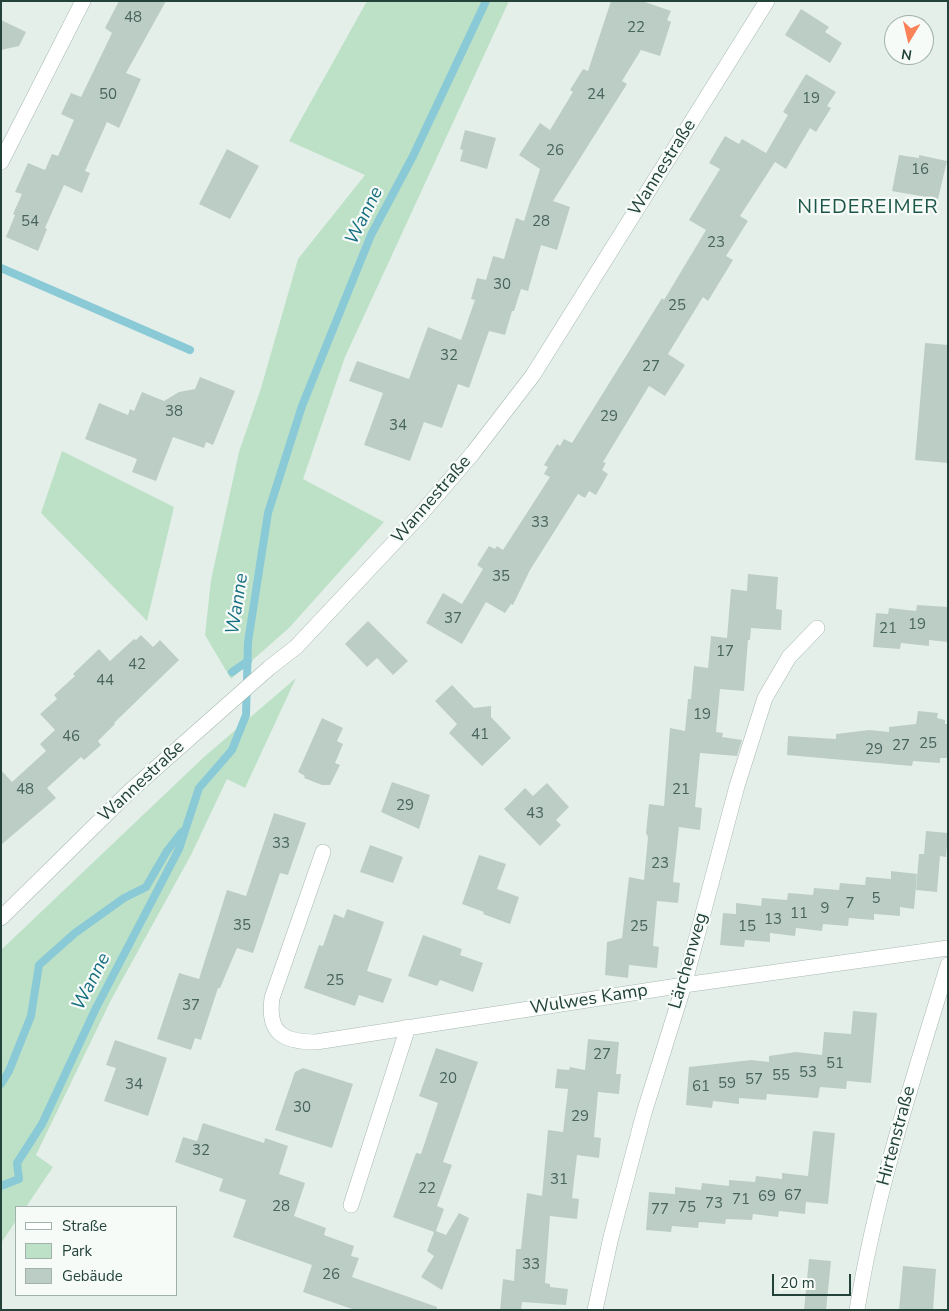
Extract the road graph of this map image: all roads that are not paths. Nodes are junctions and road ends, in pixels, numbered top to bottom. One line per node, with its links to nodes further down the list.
1 (83, 1): 3 (street)
2 (766, 1): 6 (street, Wannestraße)
3 (1, 162)
4 (817, 628): 9 (street, Lärchenweg)
5 (323, 852): 10 (street, Wulwes Kamp)
6 (1, 918)
7 (948, 948): 9 (street, Wulwes Kamp)
8 (948, 965): 13 (street, Hirtenstraße)
9 (684, 985): 10 (street, Wulwes Kamp); 12 (street, Lärchenweg)
10 (408, 1027): 11 (street)
11 (351, 1205)
12 (595, 1310)
13 (857, 1310)

